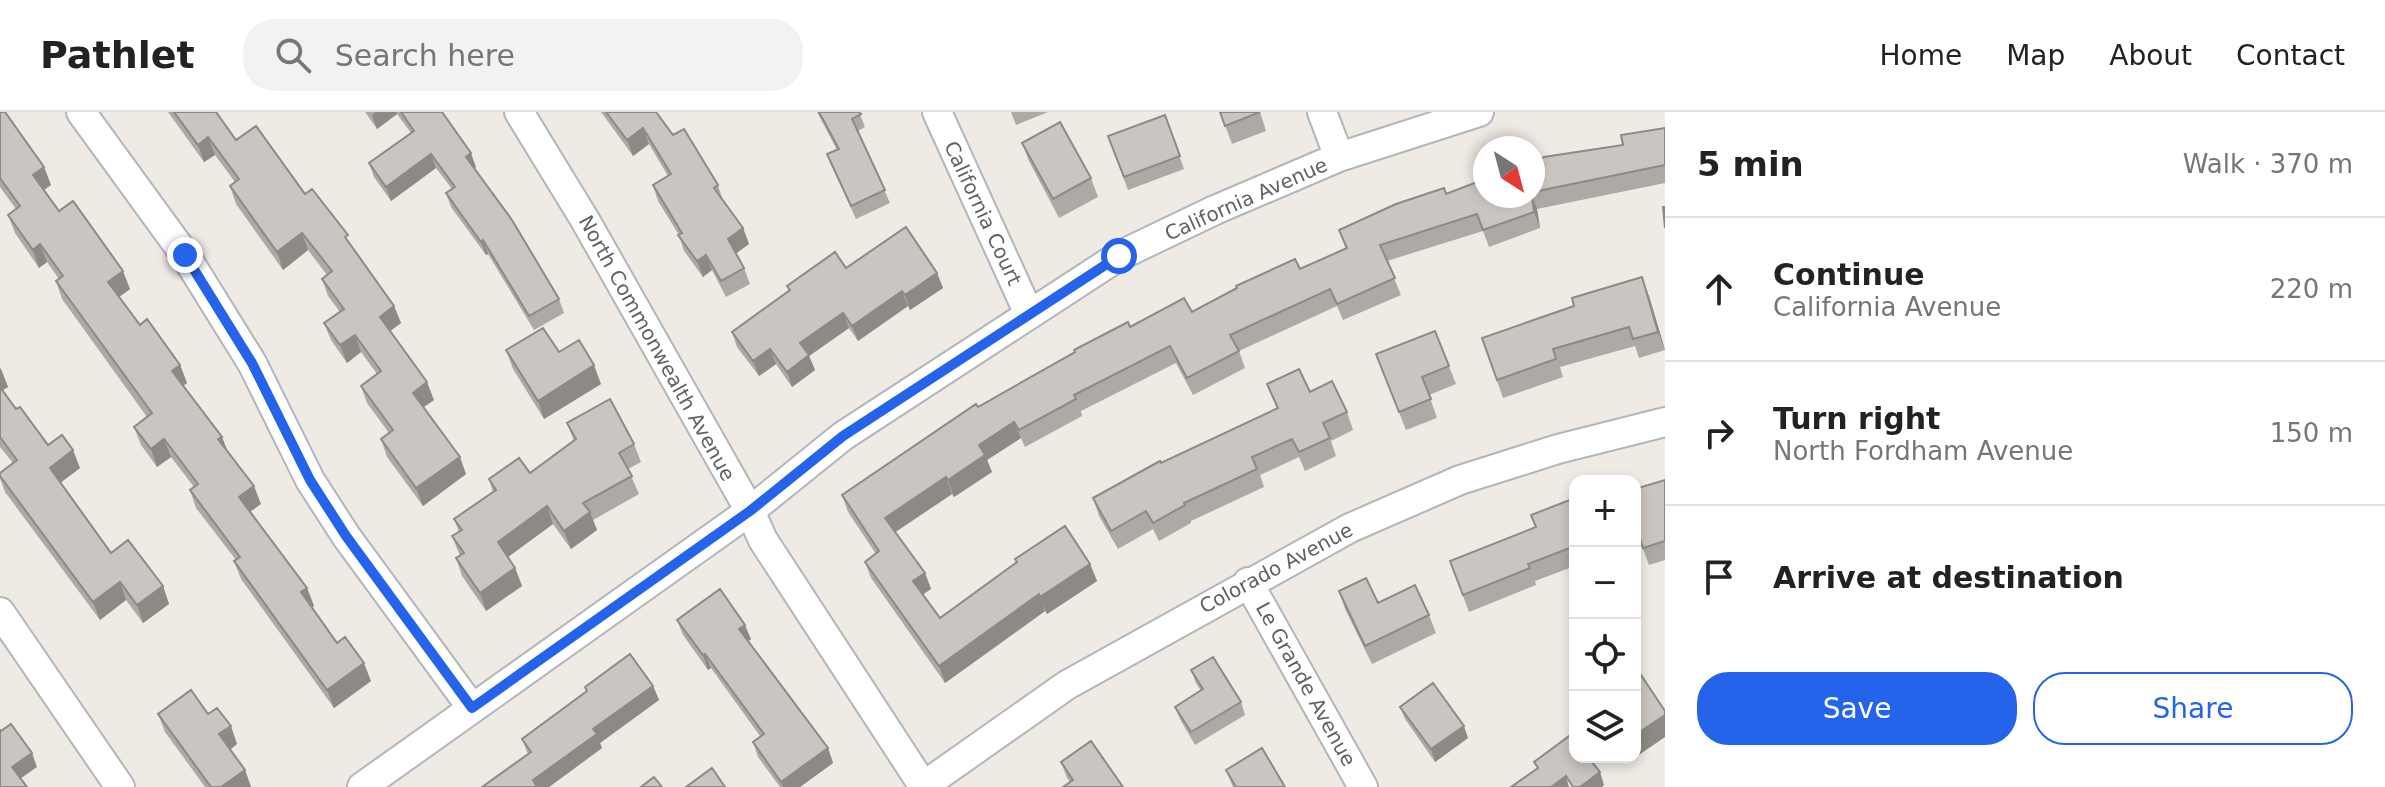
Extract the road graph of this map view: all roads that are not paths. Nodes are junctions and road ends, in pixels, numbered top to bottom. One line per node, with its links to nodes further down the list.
1 (81, 112): 12 (street)
2 (519, 112): 9 (street, North Commonwealth Avenue)
3 (937, 112): 7 (street, California Court)
4 (1322, 112): 6 (street)
5 (1479, 112): 6 (street, California Avenue)
6 (1339, 157): 7 (street, California Avenue)
7 (1029, 314): 9 (street, California Avenue)
8 (1665, 422): 10 (street, Colorado Avenue)
9 (750, 511): 12 (street, California Avenue); 15 (street, North Commonwealth Avenue)
10 (1248, 582): 15 (street, Colorado Avenue); 16 (street, Le Grande Avenue)
11 (0, 612): 13 (street)
12 (472, 708): 14 (street, California Avenue)
13 (120, 787)
14 (362, 787)
15 (923, 787)
16 (1363, 787)

